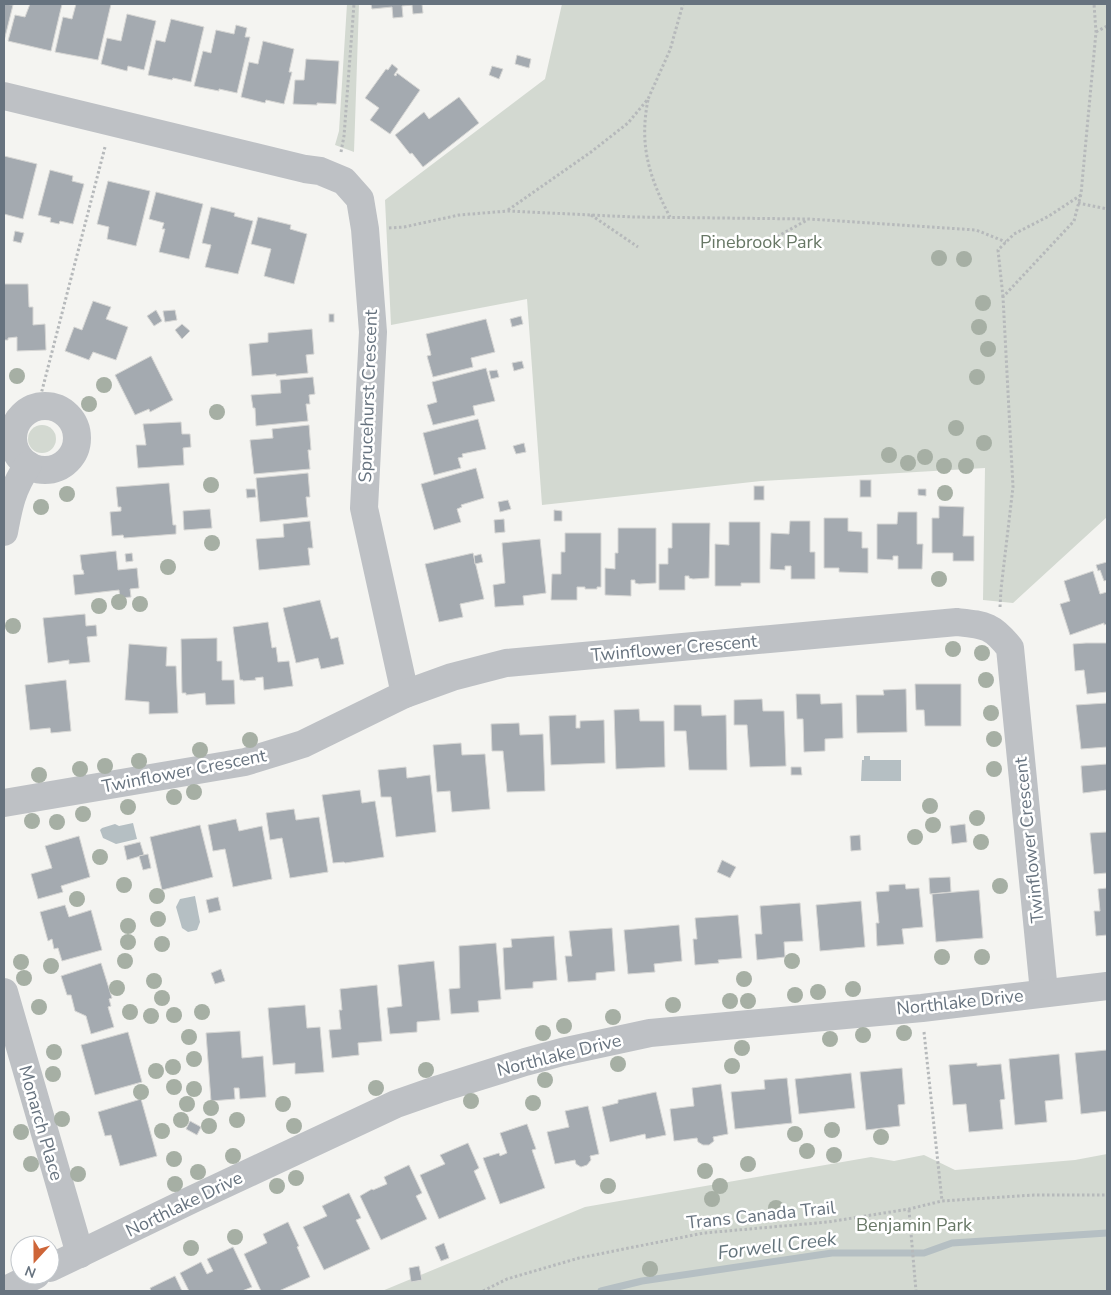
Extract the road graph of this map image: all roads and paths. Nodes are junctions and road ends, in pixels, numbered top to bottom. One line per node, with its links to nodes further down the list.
1 (354, 4): 9 (path)
2 (684, 4): 7 (path)
3 (1094, 4): 5 (path)
4 (1107, 26): 5 (path)
5 (1096, 32): 10 (path)
6 (4, 96): 8 (street, Sprucehurst Crescent)
7 (648, 99): 13 (path); 15 (path)
8 (112, 122): 9 (street, Sprucehurst Crescent); 22 (path)
9 (337, 178): 17 (street, Sprucehurst Crescent)
10 (1081, 194): 11 (path); 18 (path)
11 (1078, 203): 12 (path); 21 (path)
12 (1107, 208)
13 (508, 211): 14 (path); 17 (path)
14 (590, 215): 15 (path); 20 (path)
15 (670, 217): 16 (path)
16 (809, 219): 18 (path); 19 (path)
17 (365, 229): 26 (street, Sprucehurst Crescent)
18 (1006, 242): 21 (path)
19 (764, 244)
20 (638, 247)
21 (1003, 297): 25 (path)
22 (38, 406): 23 (street); 23 (street)
23 (28, 465): 24 (street)
24 (4, 532)
25 (999, 634): 26 (street, Twinflower Crescent); 30 (street, Twinflower Crescent)
26 (405, 694): 27 (street, Twinflower Crescent)
27 (4, 803)
28 (1107, 986): 30 (street, Northlake Drive)
29 (4, 992): 35 (street, Monarch Place)
30 (1044, 992): 31 (street, Northlake Drive)
31 (922, 1008): 33 (path); 35 (street, Northlake Drive)
32 (1107, 1196): 33 (path, Trans Canada Trail)
33 (942, 1201): 34 (path, Trans Canada Trail)
34 (909, 1209): 37 (path, Trans Canada Trail); 38 (path)
35 (80, 1254): 36 (street, Northlake Drive)
36 (60, 1263)
37 (483, 1291)
38 (916, 1291)

